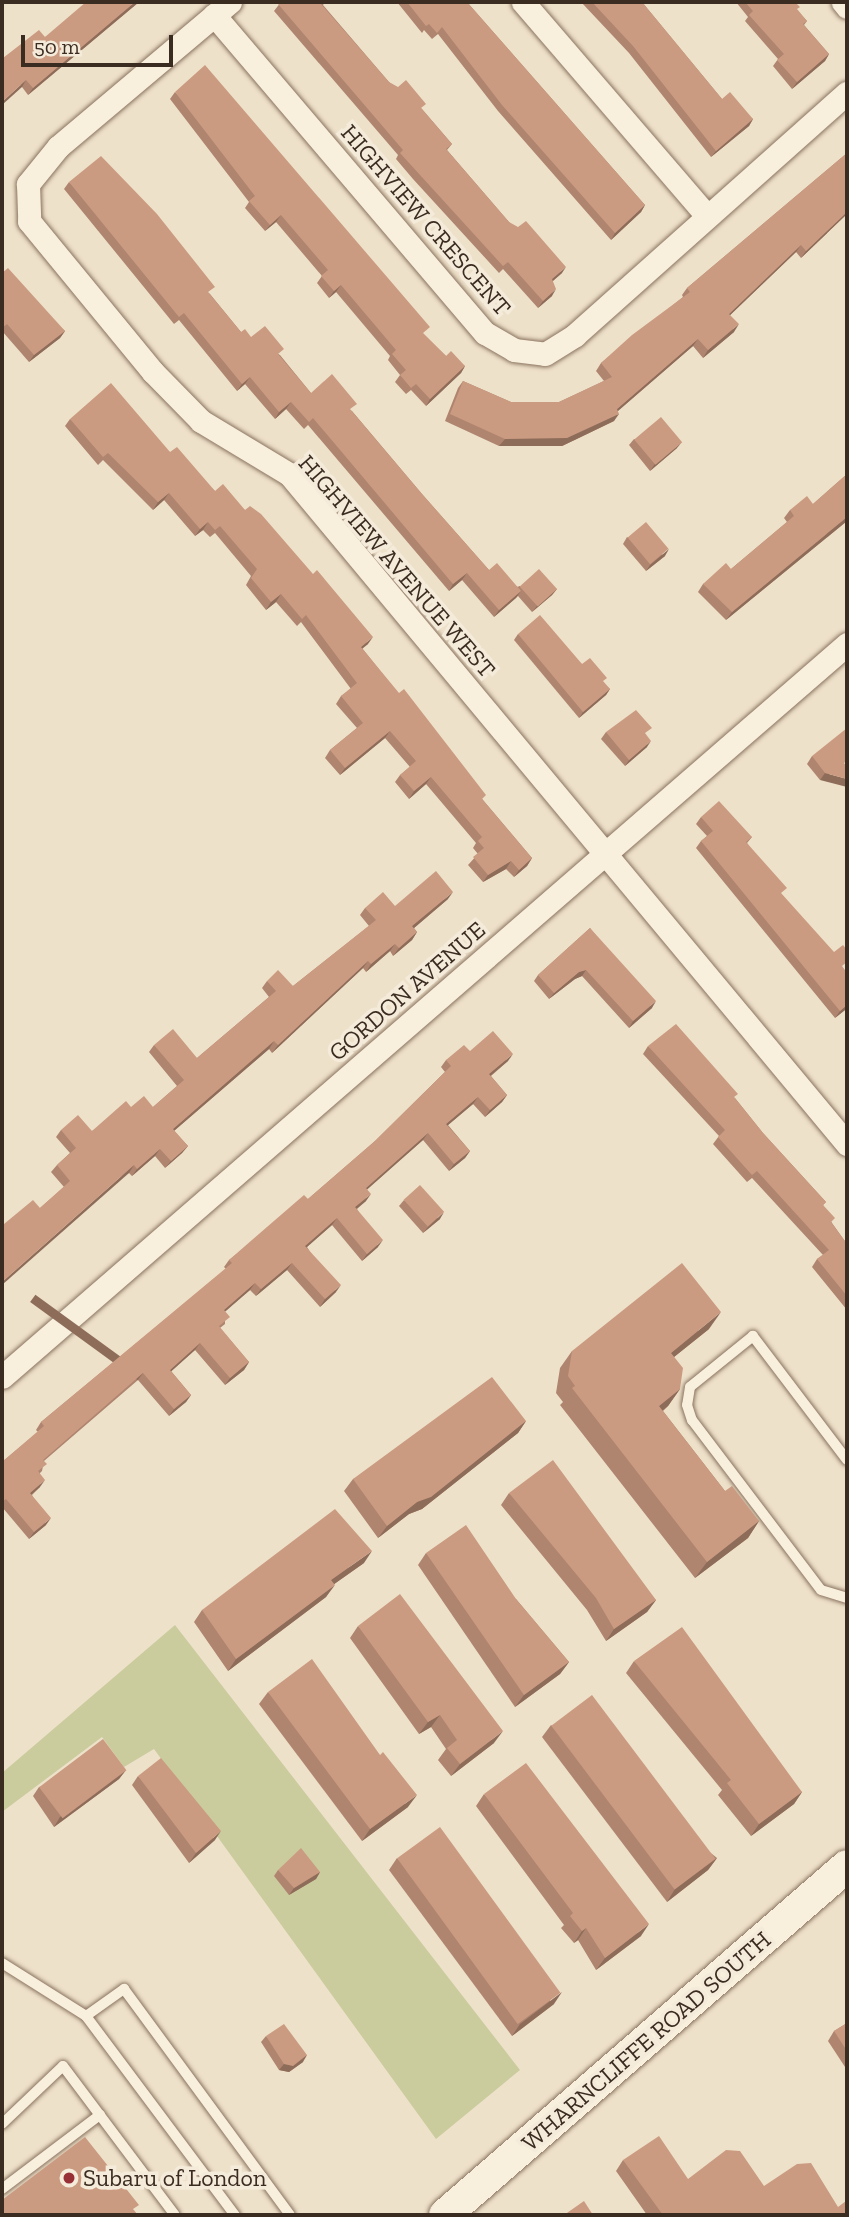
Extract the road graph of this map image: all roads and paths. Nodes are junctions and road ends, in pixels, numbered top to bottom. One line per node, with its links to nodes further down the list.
1 (523, 2): 6 (street)
2 (843, 2): 3 (street)
3 (847, 7)
4 (222, 9): 6 (street, HIGHVIEW CRESCENT); 8 (street, HIGHVIEW AVENUE WEST)
5 (847, 93): 6 (street, HIGHVIEW CRESCENT)
6 (706, 215)
7 (847, 644): 8 (street, GORDON AVENUE)
8 (608, 852): 9 (street, HIGHVIEW AVENUE WEST); 10 (street, GORDON AVENUE)
9 (847, 1144)
10 (2, 1377)
11 (847, 1460): 12 (lane)
12 (847, 1598)
13 (847, 1866): 19 (main road, WHARNCLIFFE ROAD SOUTH)
14 (2, 1963): 15 (lane)
15 (86, 2016): 21 (lane); 22 (lane)
16 (100, 2115): 17 (lane); 18 (lane); 20 (lane)
17 (2, 2124)
18 (2, 2189)
19 (453, 2212)
20 (175, 2215)
21 (235, 2215)
22 (290, 2215)

